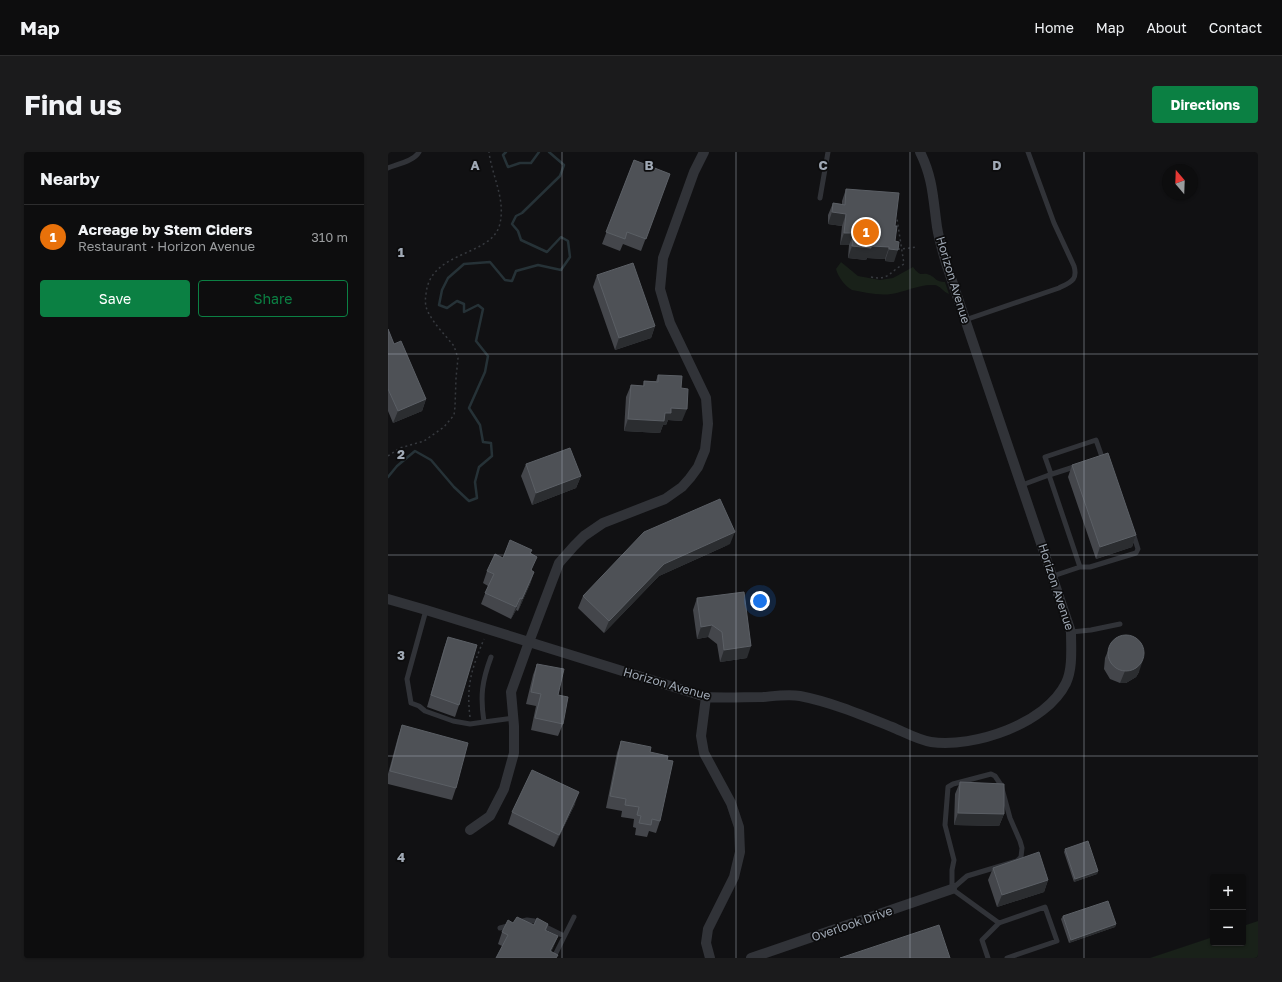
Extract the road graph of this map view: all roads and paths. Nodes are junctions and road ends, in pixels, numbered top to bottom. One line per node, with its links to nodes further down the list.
1 (419, 152): 7 (lane)
2 (489, 152): 15 (path)
3 (704, 152): 28 (street)
4 (828, 152): 8 (lane)
5 (920, 152): 14 (street, Horizon Avenue)
6 (1028, 152): 14 (lane)
7 (388, 168)
8 (820, 198)
9 (897, 220): 12 (path)
10 (916, 247): 12 (path)
11 (897, 248): 12 (path)
12 (902, 249): 13 (path)
13 (871, 277)
14 (965, 320): 19 (street, Horizon Avenue)
15 (388, 456)
16 (1095, 460): 18 (lane)
17 (1080, 465): 18 (lane)
18 (1050, 475): 19 (lane); 21 (lane)
19 (1022, 485): 22 (street, Horizon Avenue)
20 (1131, 527): 21 (lane)
21 (1080, 567): 22 (lane)
22 (1053, 576): 26 (street, Horizon Avenue)
23 (388, 599): 24 (street, Horizon Avenue)
24 (426, 610): 28 (street, Horizon Avenue); 33 (lane)
25 (1120, 624): 26 (lane)
26 (1071, 632): 30 (street, Horizon Avenue)
27 (484, 639): 31 (path)
28 (529, 642): 30 (street, Horizon Avenue); 32 (street)
29 (491, 657): 33 (lane)
30 (706, 697): 41 (street)
31 (470, 718)
32 (513, 718): 33 (lane); 34 (street)
33 (484, 722)
34 (470, 830)
35 (952, 889): 35 (lane); 37 (lane); 42 (street, Overlook Drive)
36 (574, 917): 39 (lane)
37 (999, 923): 43 (lane); 44 (lane)
38 (500, 928): 39 (lane)
39 (564, 936): 40 (lane)
40 (556, 953)
41 (710, 958)
42 (751, 958)
43 (988, 958)
44 (1007, 958)

